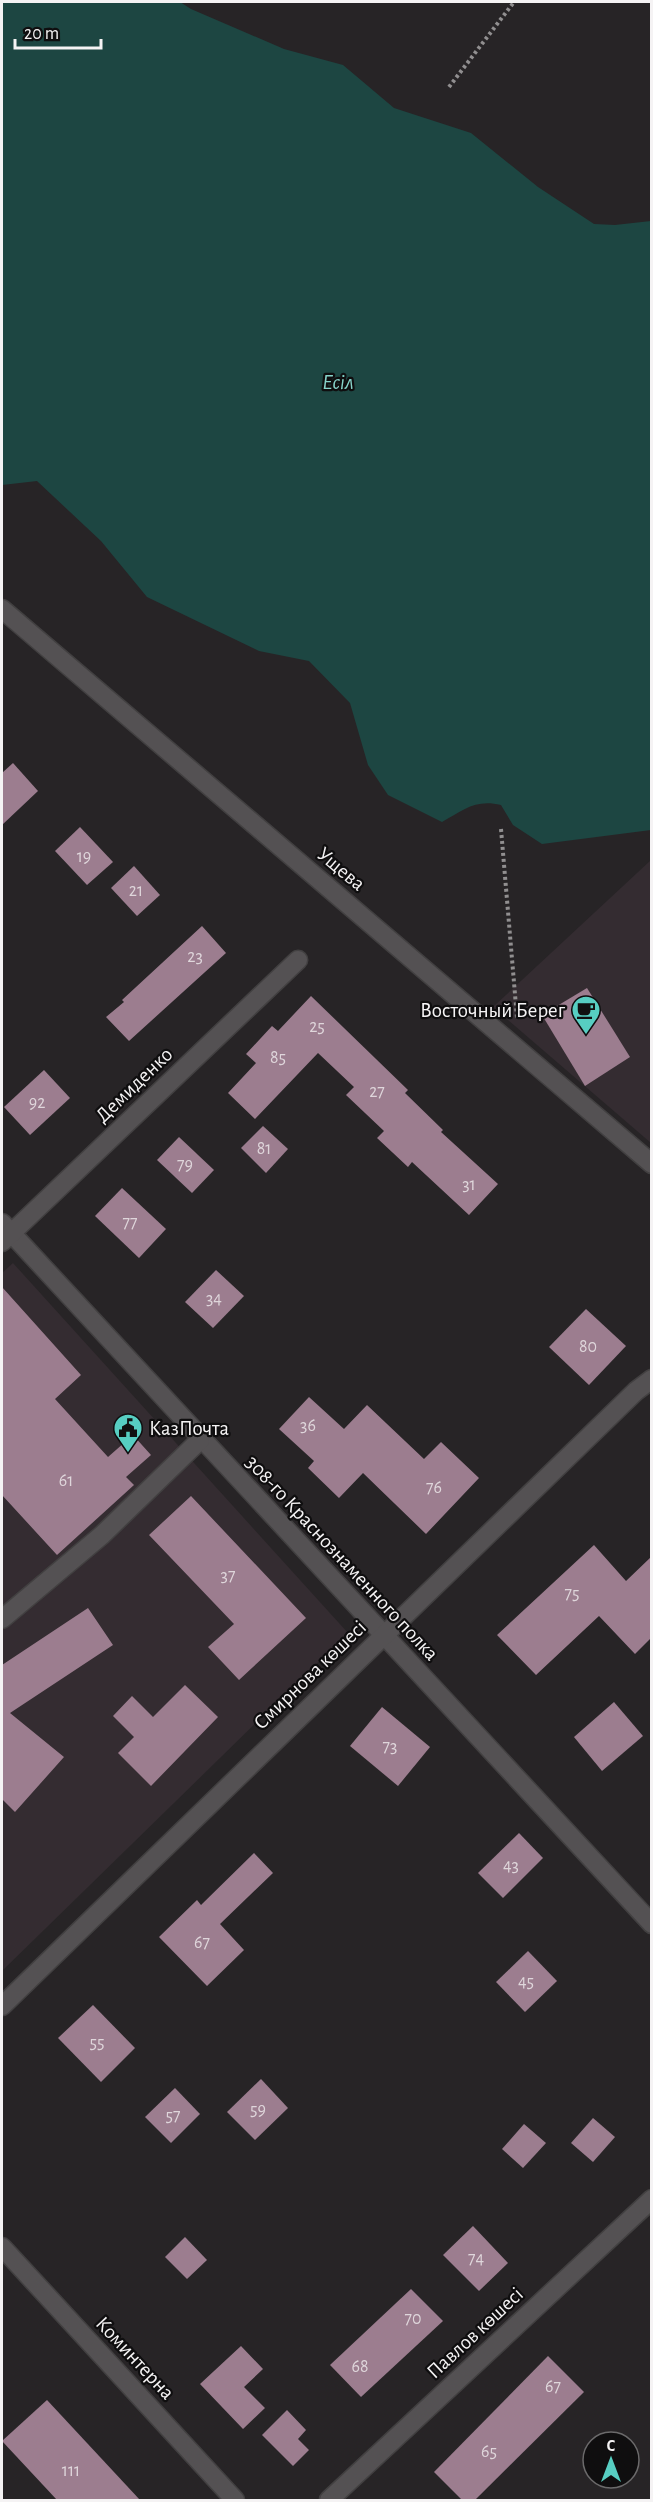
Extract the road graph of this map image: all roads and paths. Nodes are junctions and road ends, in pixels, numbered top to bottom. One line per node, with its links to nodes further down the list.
1 (514, 2): 2 (path)
2 (449, 87)
3 (2, 609): 6 (street, Ущева)
4 (501, 829): 6 (path)
5 (298, 960): 8 (street, Демиденко)
6 (520, 1052): 7 (street, Ущева)
7 (651, 1164)
8 (5, 1232): 10 (street, 308-го Краснознаменного полка)
9 (651, 1379): 12 (street, Смирнова көшесі)
10 (200, 1440): 11 (street); 12 (street, 308-го Краснознаменного полка)
11 (2, 1619)
12 (384, 1635): 13 (street, 308-го Краснознаменного полка); 14 (street, Смирнова көшесі)
13 (651, 1924)
14 (2, 2006)
15 (651, 2199): 18 (street, Павлов көшесі)
16 (2, 2247): 17 (street, Коминтерна)
17 (235, 2500)
18 (329, 2500)

